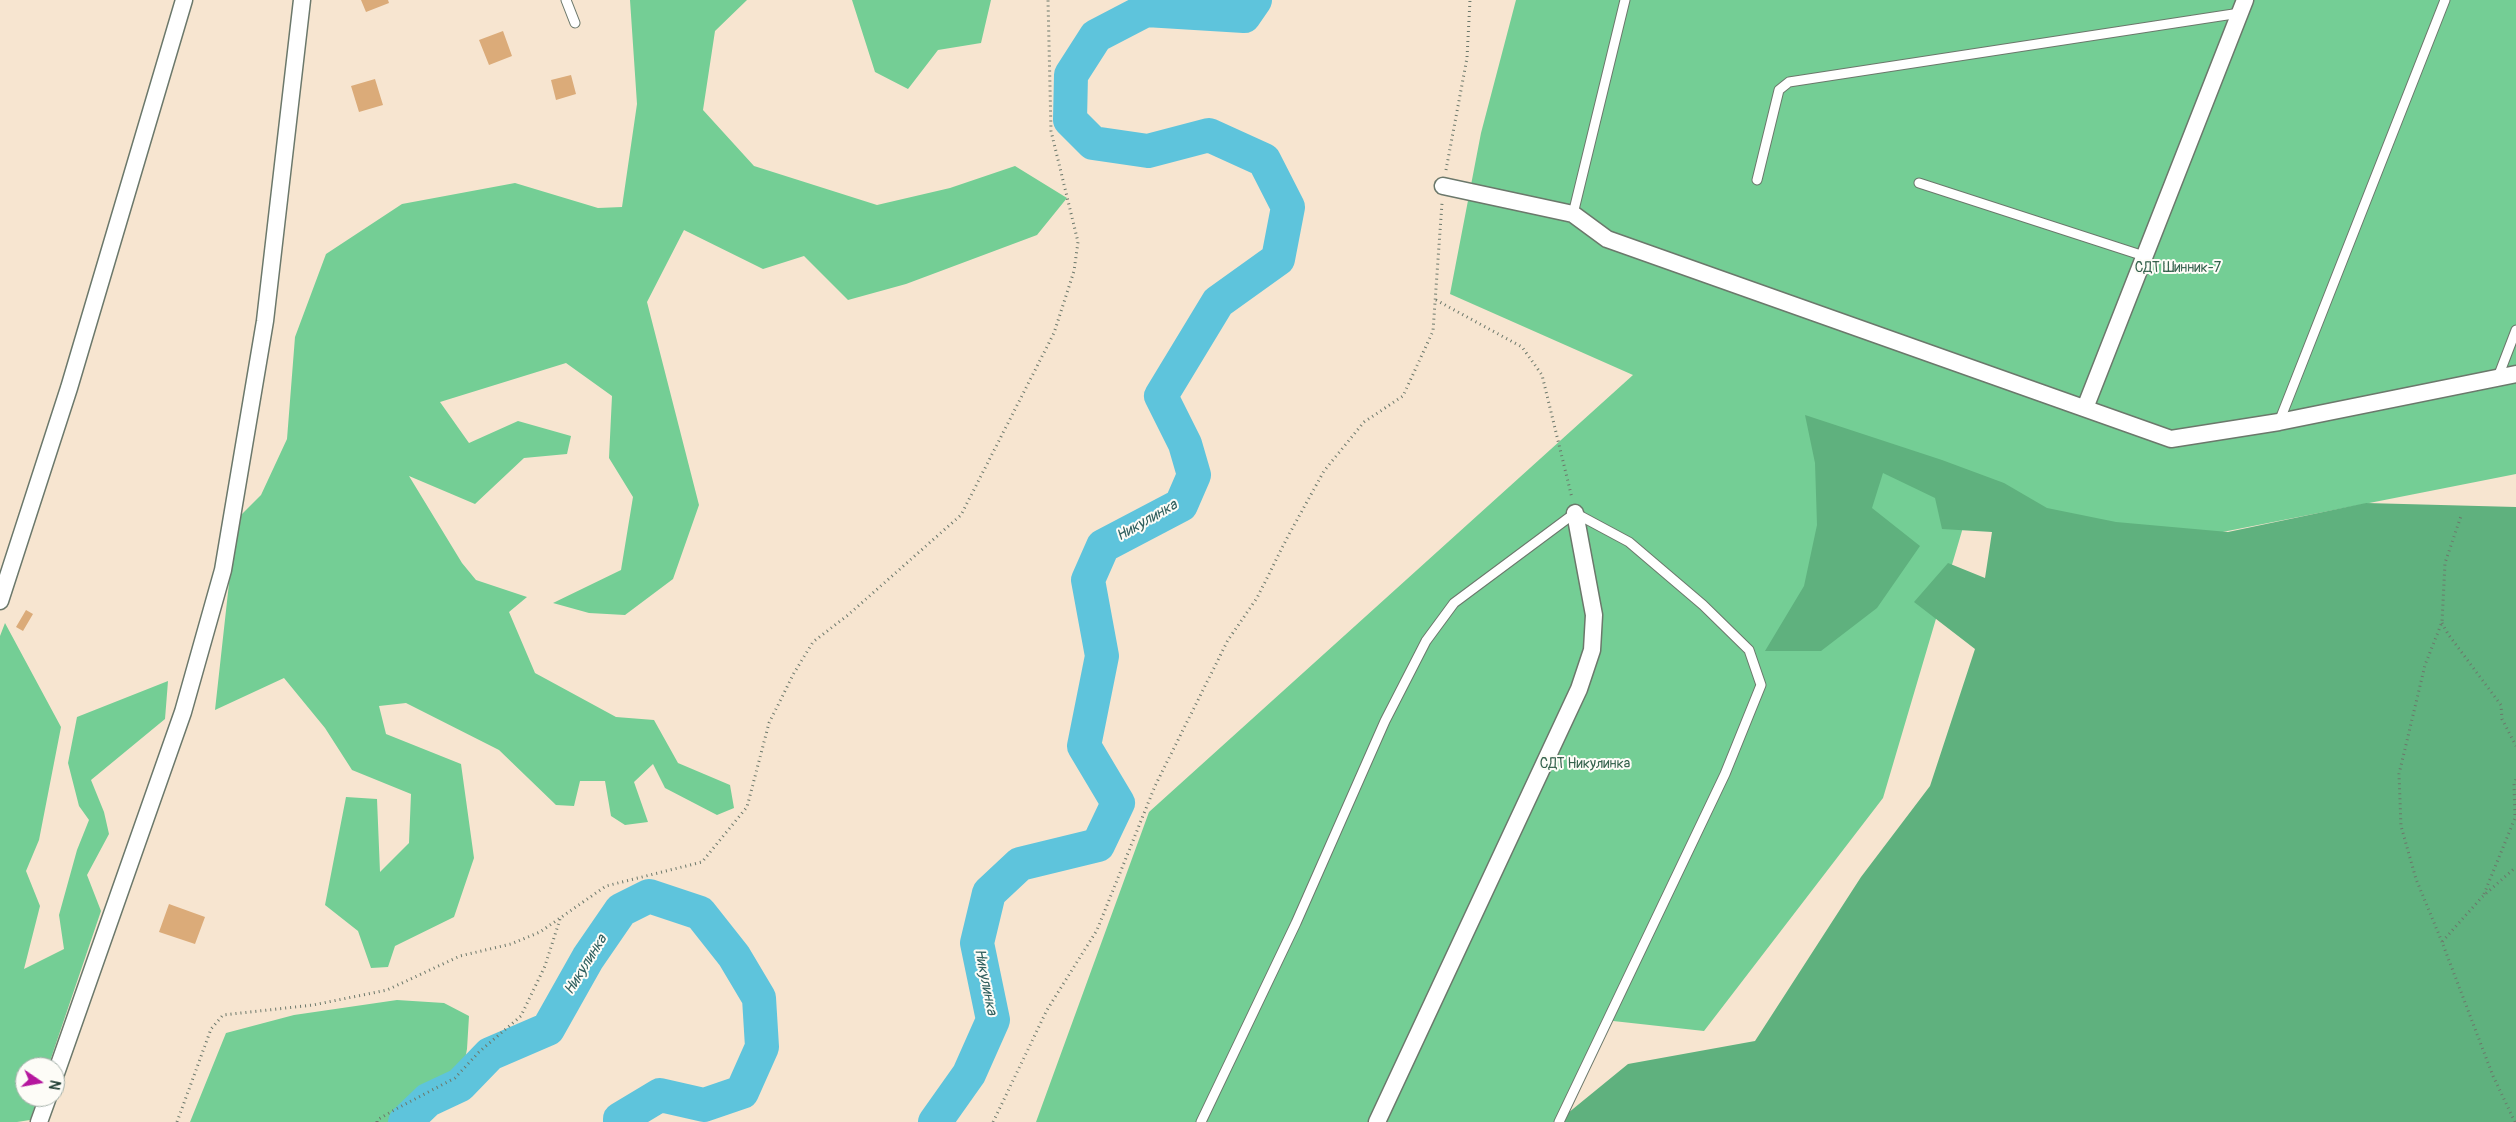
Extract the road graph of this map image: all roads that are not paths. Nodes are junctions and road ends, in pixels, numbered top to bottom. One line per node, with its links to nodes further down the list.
1 (184, 0): 19 (street)
2 (302, 0): 20 (street)
3 (566, 0): 7 (lane)
4 (1625, 0): 11 (lane)
5 (2445, 0): 17 (lane)
6 (2242, 6): 8 (lane); 12 (street)
7 (575, 23)
8 (1757, 180)
9 (1919, 183): 12 (lane)
10 (1443, 186): 11 (street)
11 (1573, 214): 16 (street)
12 (2144, 256): 16 (street)
13 (2516, 330): 15 (lane)
14 (2516, 374): 15 (street)
15 (2498, 377): 17 (street)
16 (2085, 408): 17 (street)
17 (2279, 422)
18 (1575, 513): 23 (lane); 24 (street); 25 (lane)
19 (0, 601)
20 (62, 1057)
21 (44, 1107): 22 (street)
22 (39, 1122)
23 (1201, 1122)
24 (1378, 1122)
25 (1559, 1122)

